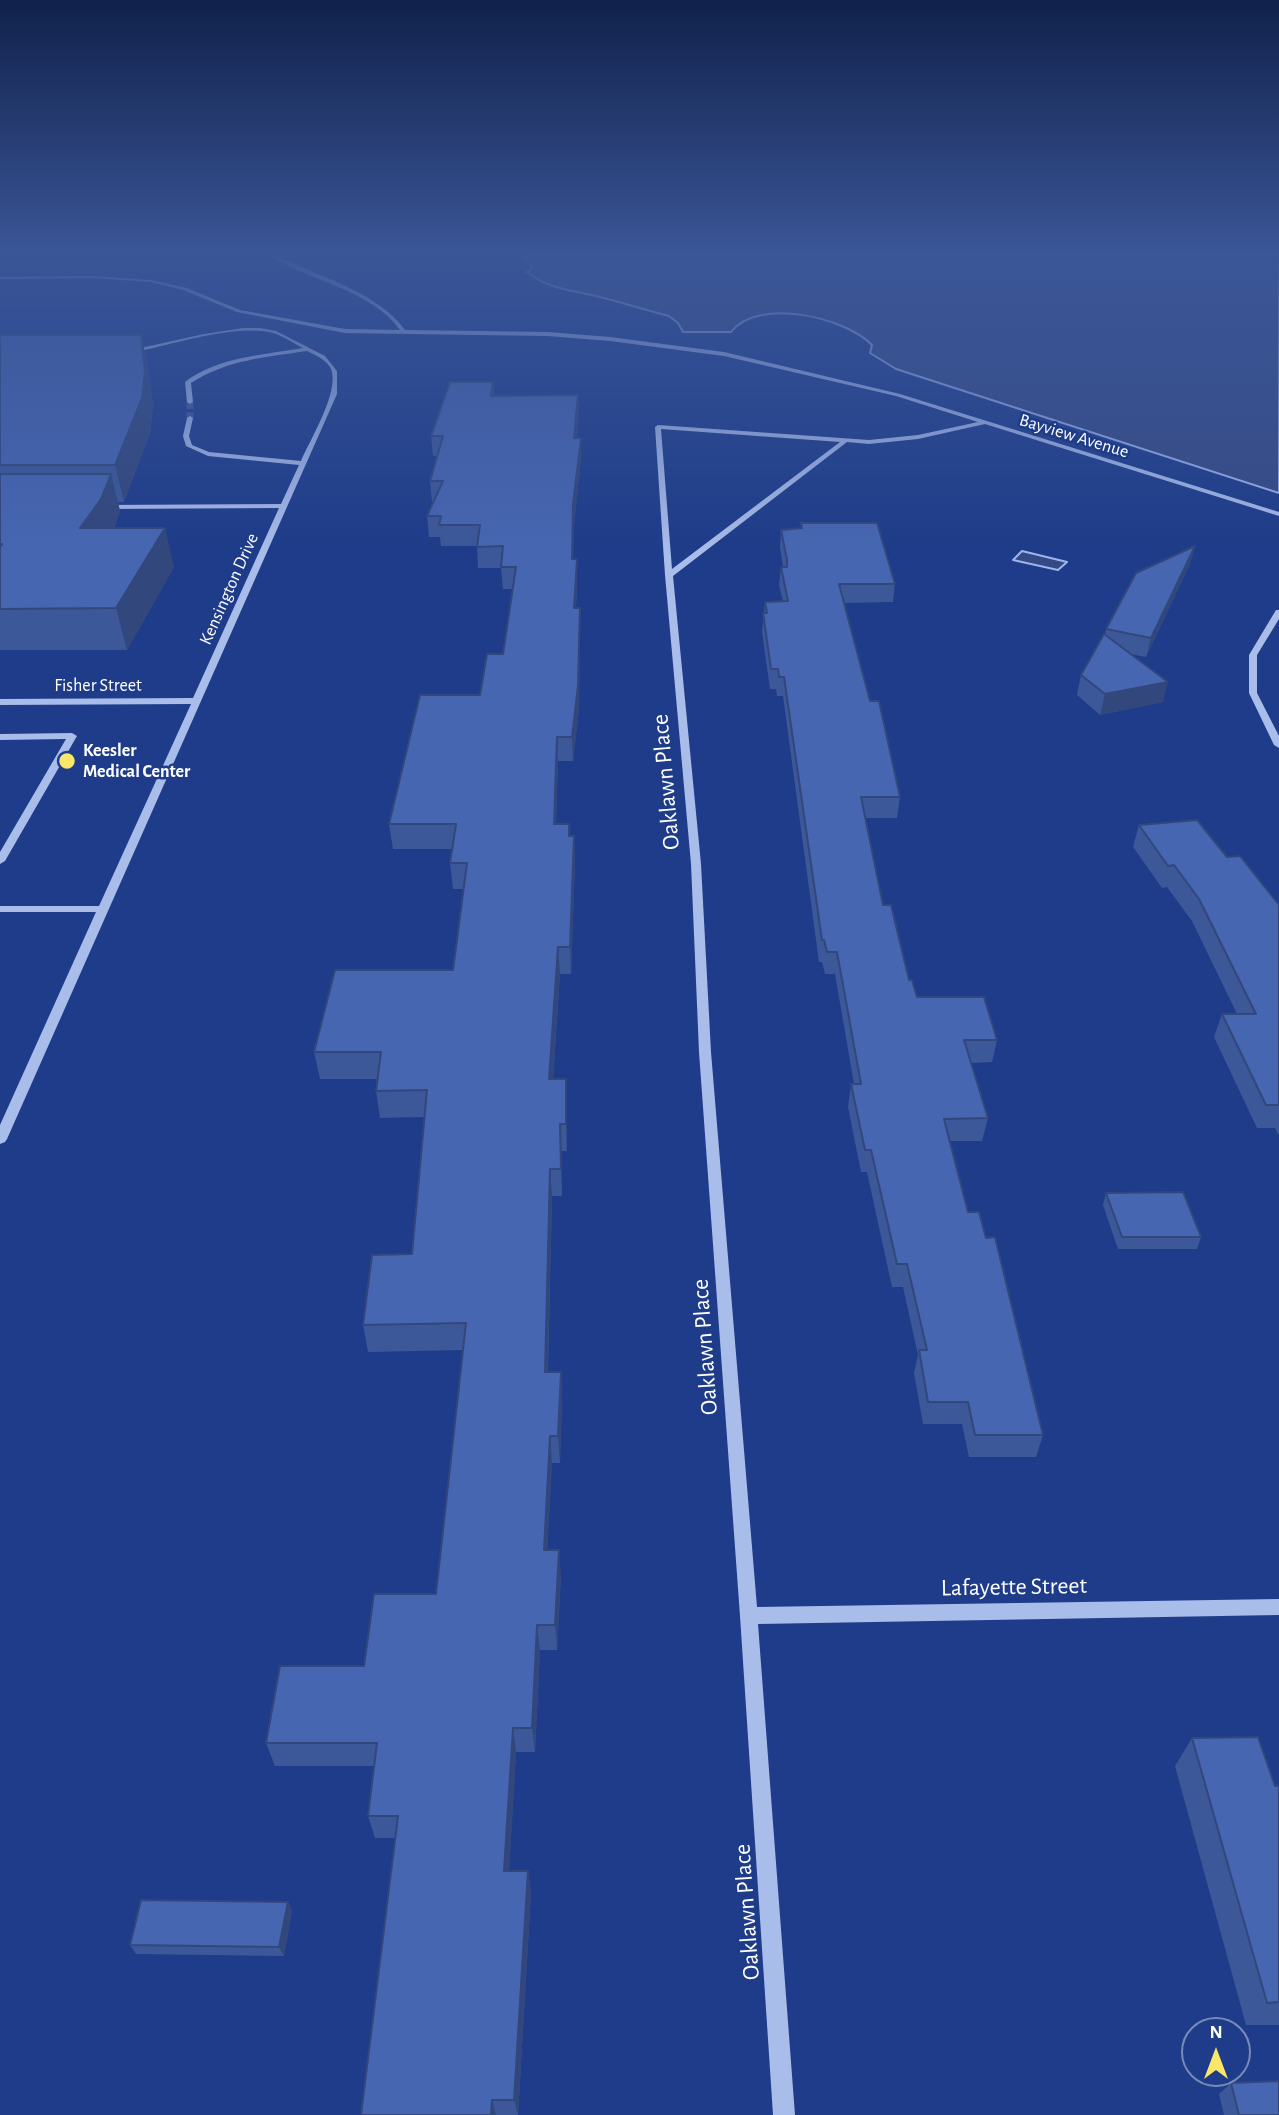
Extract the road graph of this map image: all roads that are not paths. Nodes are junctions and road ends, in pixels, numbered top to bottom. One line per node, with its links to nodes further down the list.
1 (277, 355): 4 (street)
2 (317, 355): 8 (street, Kensington Drive)
3 (716, 355): 6 (street, Bayview Avenue)
4 (190, 402)
5 (190, 418): 8 (street)
6 (983, 422): 7 (street, Oaklawn Place); 11 (street, Bayview Avenue)
7 (846, 440): 12 (street); 12 (street, Oaklawn Place)
8 (303, 463): 9 (street, Kensington Drive)
9 (284, 506): 10 (street); 14 (street, Kensington Drive)
10 (95, 507)
11 (1279, 514)
12 (670, 575): 23 (street, Oaklawn Place)
13 (1279, 612): 17 (street)
14 (195, 701): 15 (street, Fisher Street); 20 (street, Kensington Drive)
15 (0, 702)
16 (0, 737): 18 (street)
17 (1279, 745)
18 (0, 861)
19 (0, 909): 20 (street)
20 (103, 909): 21 (street, Kensington Drive)
21 (0, 1139)
22 (1279, 1607): 23 (street, Lafayette Street)
23 (749, 1616): 24 (street, Oaklawn Place)
24 (784, 2115)

